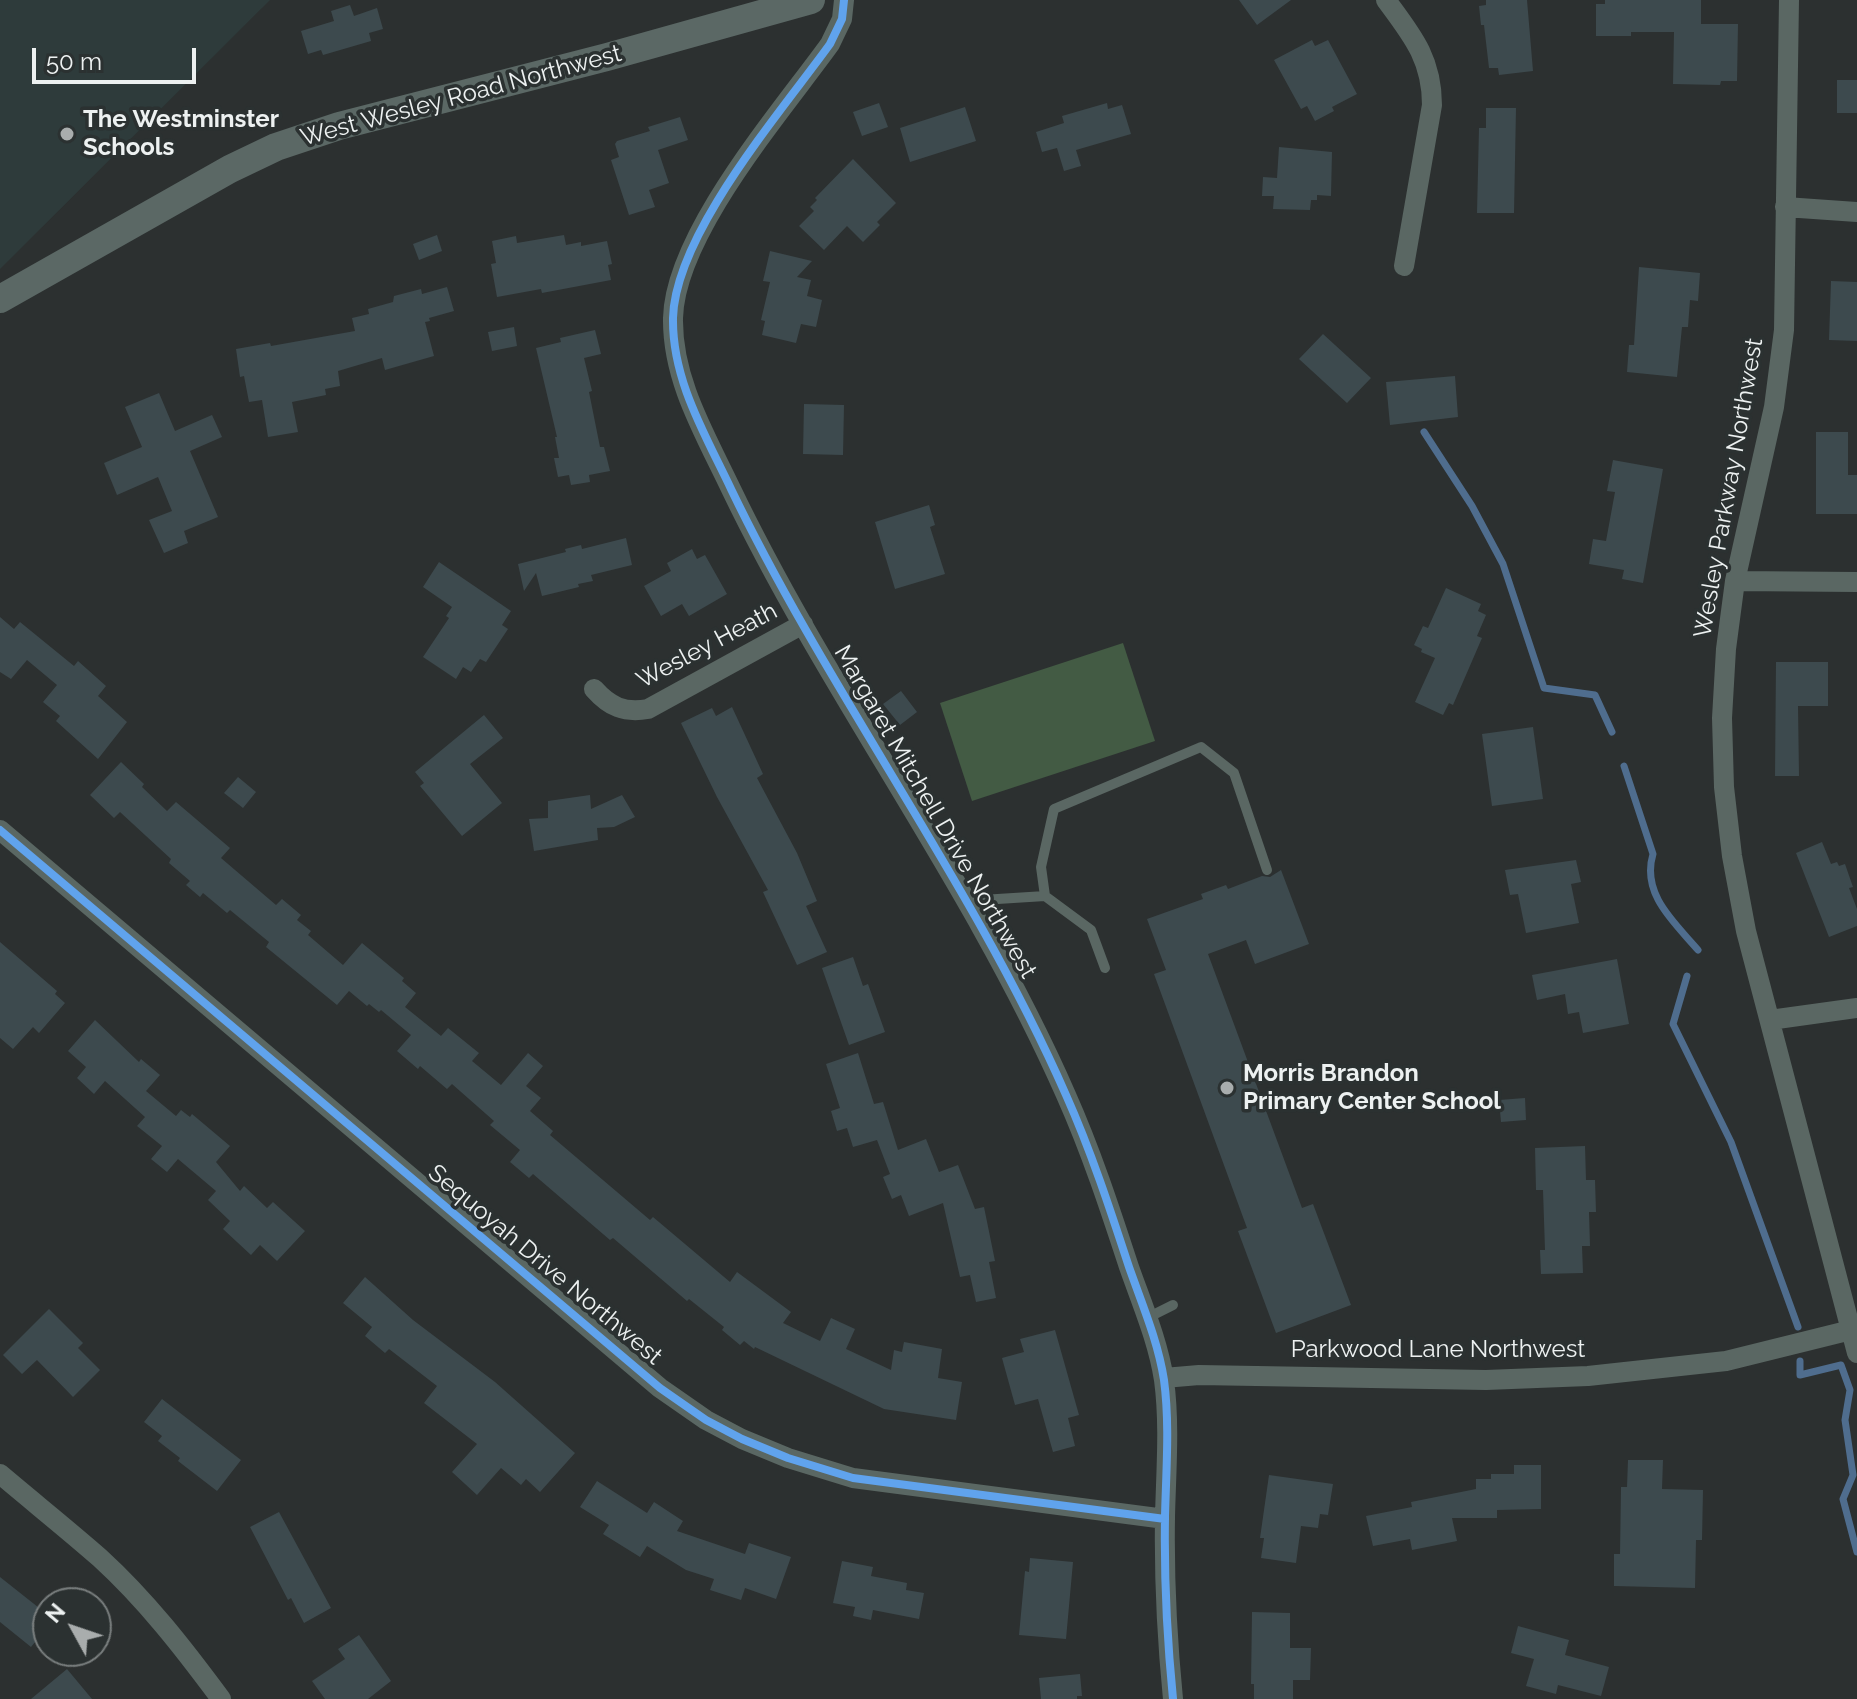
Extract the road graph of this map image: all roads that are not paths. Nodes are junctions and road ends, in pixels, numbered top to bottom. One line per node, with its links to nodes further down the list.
1 (811, 0): 8 (street, West Wesley Road Northwest)
2 (844, 0): 11 (street, Margaret Mitchell Drive Northwest)
3 (1386, 0): 7 (street)
4 (1789, 0): 5 (street, Wesley Parkway Northwest)
5 (1785, 207): 6 (street); 9 (street, Wesley Parkway Northwest)
6 (1857, 212)
7 (1404, 266)
8 (0, 299)
9 (1735, 581): 10 (street); 19 (street, Wesley Parkway Northwest)
10 (1857, 582)
11 (803, 624): 12 (street, Wesley Heath); 16 (street, Margaret Mitchell Drive Northwest)
12 (594, 689)
13 (0, 830): 26 (street, Sequoyah Drive Northwest)
14 (1267, 870): 15 (lane)
15 (1045, 896): 16 (lane); 17 (lane)
16 (966, 901): 21 (street, Margaret Mitchell Drive Northwest)
17 (1105, 968)
18 (1857, 1008): 19 (street)
19 (1770, 1020): 22 (street, Wesley Parkway Northwest)
20 (1173, 1305): 21 (lane)
21 (1147, 1318): 24 (street, Margaret Mitchell Drive Northwest)
22 (1851, 1330): 23 (street, Wesley Parkway Northwest); 24 (street, Parkwood Lane Northwest)
23 (1857, 1353)
24 (1164, 1378): 26 (street, Margaret Mitchell Drive Northwest)
25 (0, 1474): 27 (street)
26 (1165, 1519): 28 (street, Margaret Mitchell Drive Northwest)
27 (221, 1699)
28 (1173, 1699)

